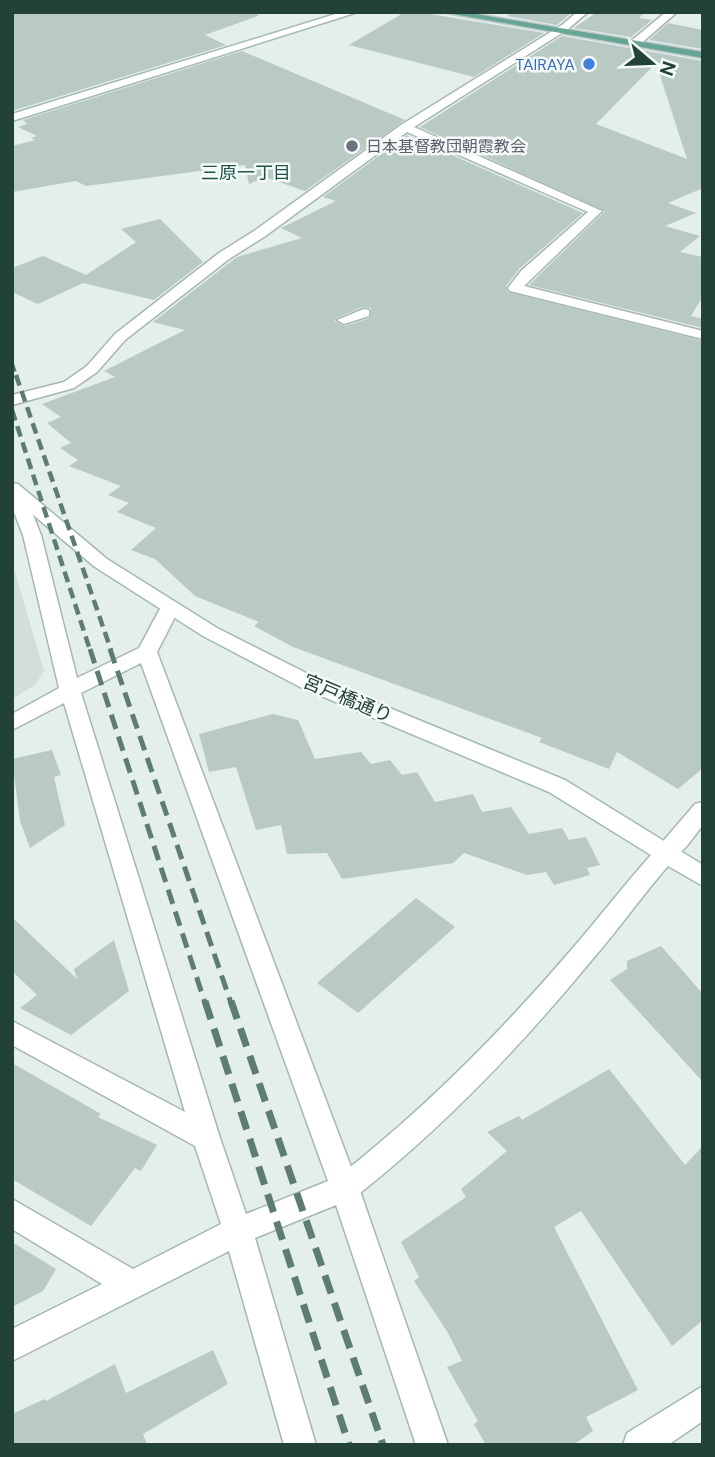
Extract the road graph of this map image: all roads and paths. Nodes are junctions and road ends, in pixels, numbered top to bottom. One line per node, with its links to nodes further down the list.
1 (353, 12): 8 (street)
2 (446, 12): 5 (main road)
3 (583, 12): 5 (street)
4 (671, 12): 6 (street)
5 (557, 31): 6 (main road); 9 (street)
6 (634, 44): 7 (main road)
7 (703, 55)
8 (12, 118)
9 (405, 127): 12 (street); 13 (street)
10 (364, 313): 11 (street)
11 (344, 320)
12 (703, 335)
13 (12, 400)
14 (13, 489): 15 (street, 宮戸橋通り); 17 (street)
15 (169, 609): 16 (street); 20 (street, 宮戸橋通り)
16 (148, 652): 17 (street); 24 (street)
17 (70, 690): 18 (street); 23 (street)
18 (12, 723)
19 (703, 810): 20 (street)
20 (667, 852): 21 (street, 宮戸橋通り); 24 (street)
21 (703, 877)
22 (12, 1032): 23 (street)
23 (206, 1138): 26 (street)
24 (345, 1188): 26 (street); 31 (street)
25 (12, 1213): 27 (street)
26 (238, 1231): 27 (street); 30 (street)
27 (130, 1284): 28 (street)
28 (12, 1346)
29 (703, 1402): 32 (street)
30 (300, 1445)
31 (432, 1445)
32 (639, 1445)

